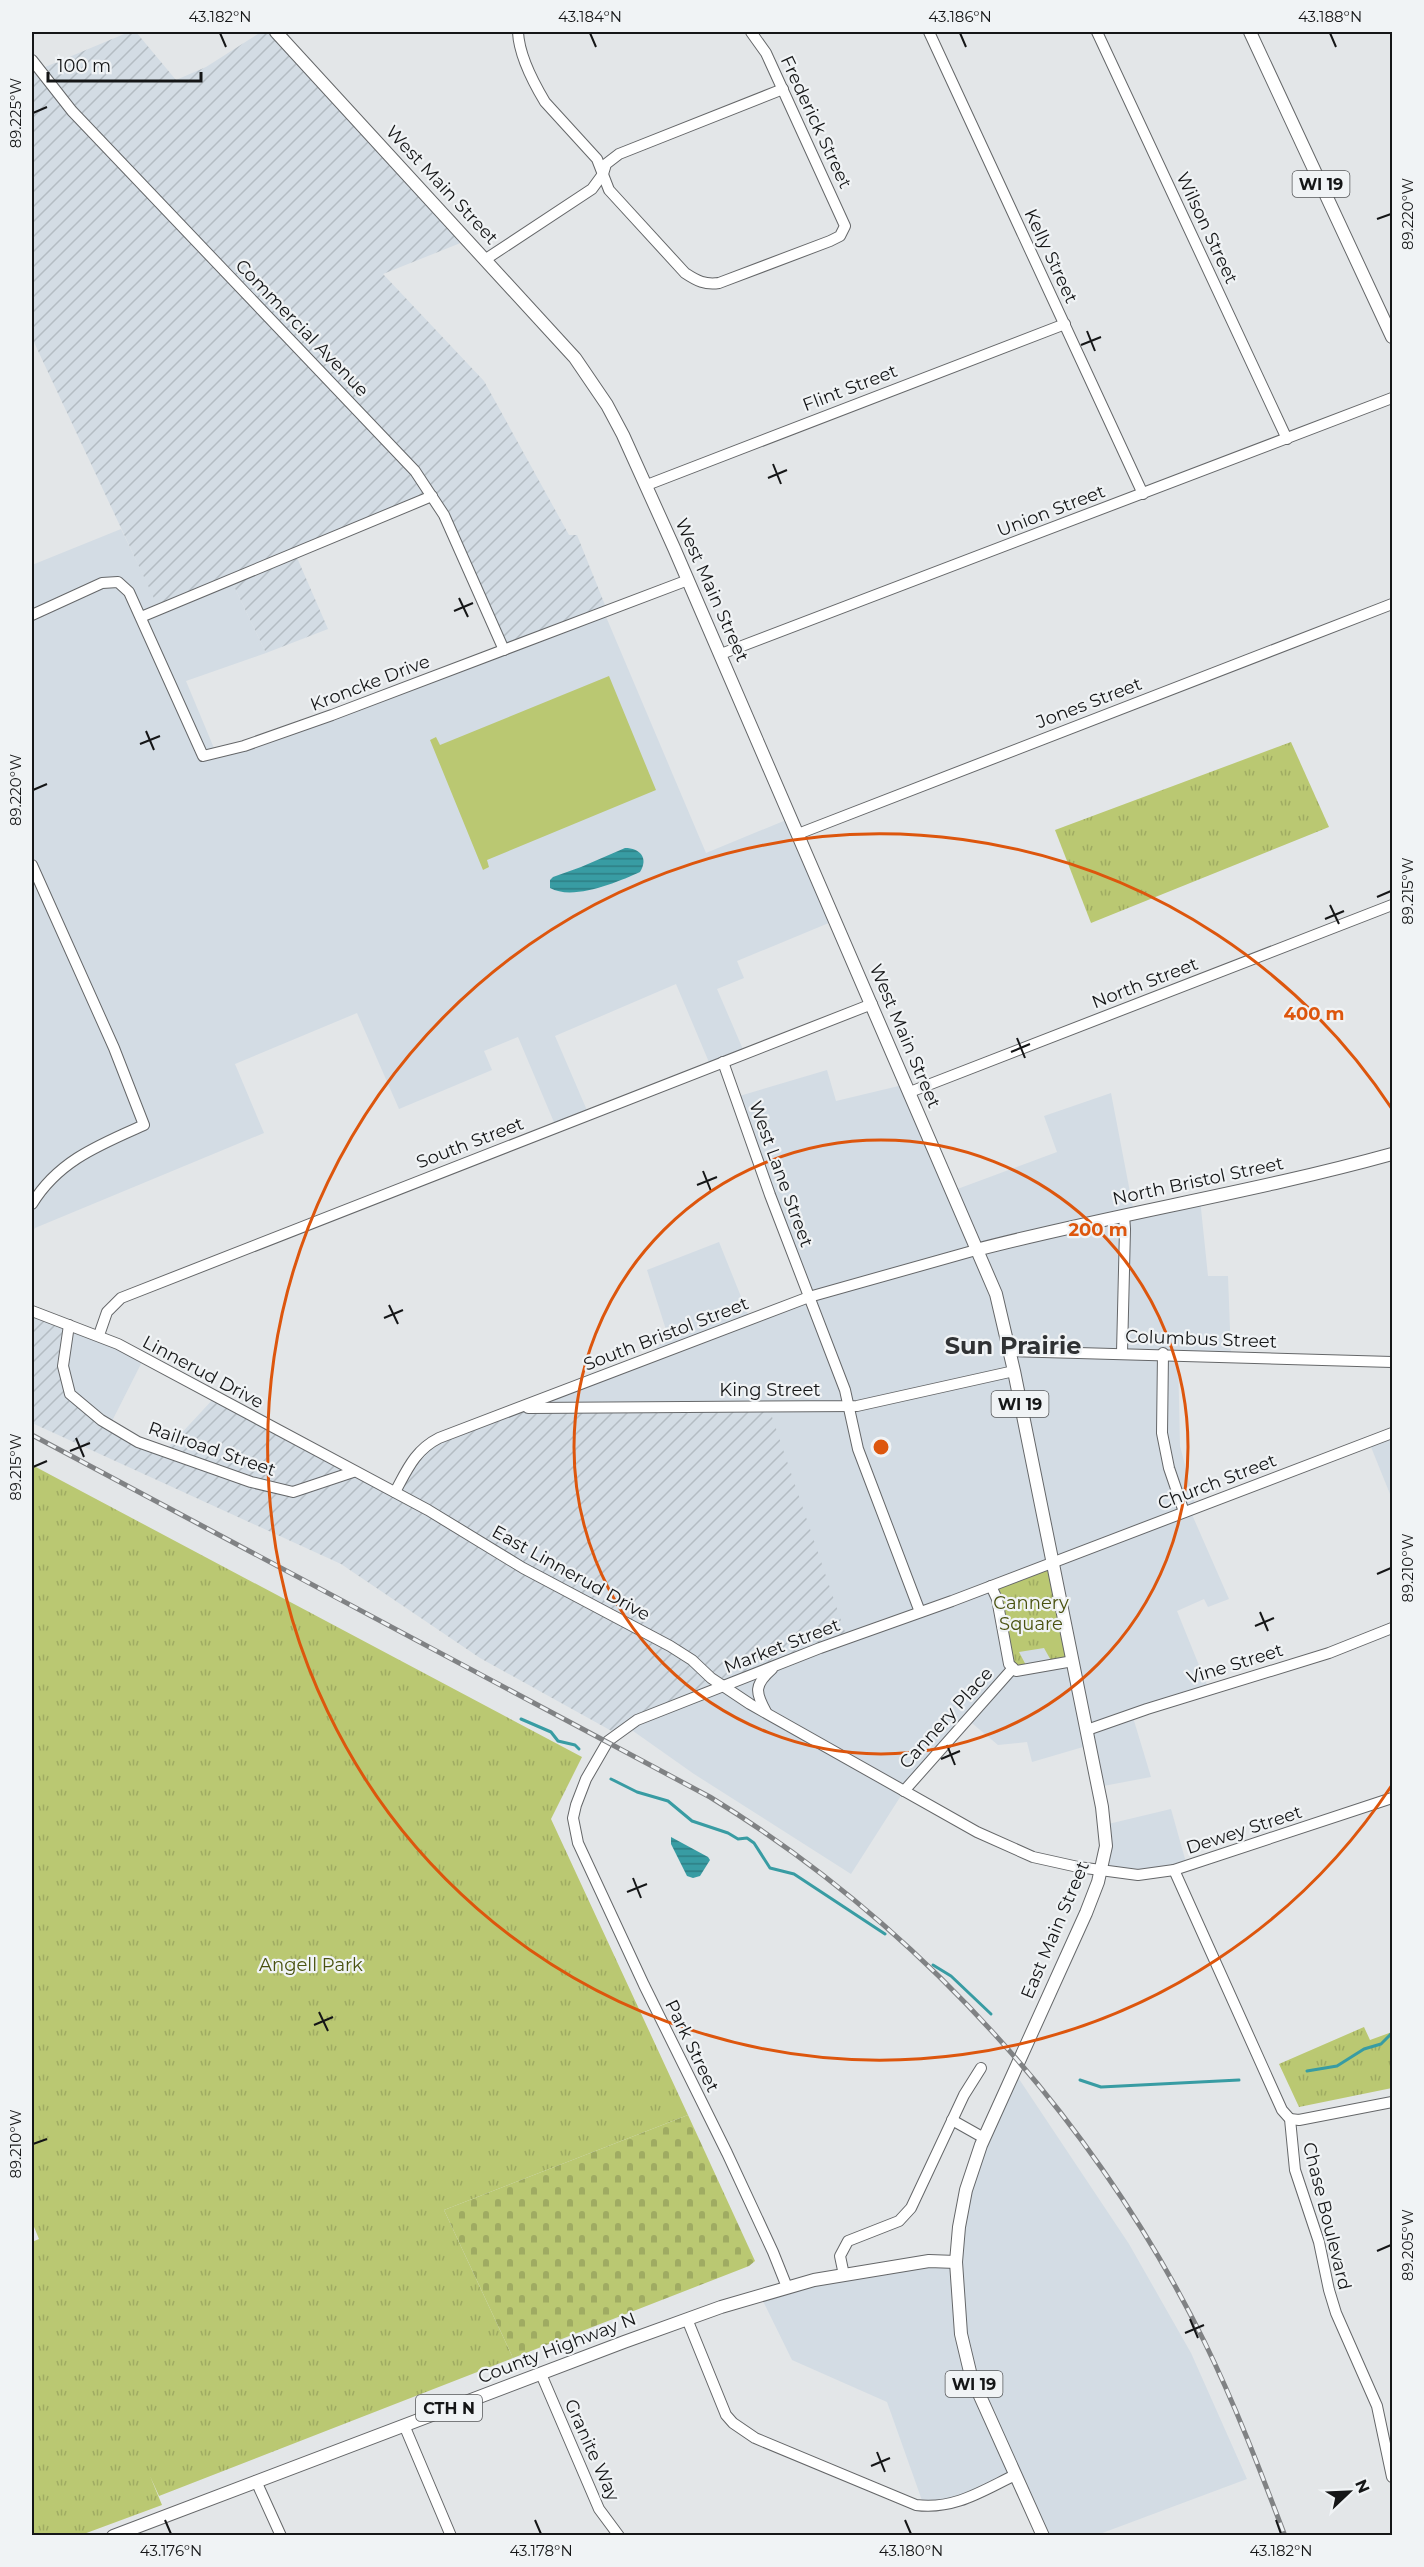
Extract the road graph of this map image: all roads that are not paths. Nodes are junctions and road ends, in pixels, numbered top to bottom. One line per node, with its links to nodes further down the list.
1 (276, 32): 10 (main road, West Main Street)
2 (518, 32): 9 (street)
3 (751, 32): 8 (street, Frederick Street)
4 (929, 32): 11 (street, Kelly Street)
5 (1097, 32): 14 (street, Wilson Street)
6 (1250, 32): 12 (main road, WI 19)
7 (32, 60): 17 (street, Commercial Avenue)
8 (783, 89): 9 (street); 9 (street, Frederick Street)
9 (603, 174): 10 (street)
10 (486, 259): 15 (main road, West Main Street)
11 (1065, 324): 15 (street, Flint Street); 16 (street, Kelly Street)
12 (1392, 337)
13 (1392, 398): 14 (street, Union Street)
14 (1287, 439): 16 (street, Union Street)
15 (647, 485): 18 (main road, West Main Street)
16 (1143, 494): 23 (street, Union Street)
17 (432, 496): 21 (street); 22 (street, Commercial Avenue)
18 (688, 580): 22 (street, Kroncke Drive); 23 (main road, West Main Street)
19 (1392, 604): 24 (street, Jones Street)
20 (32, 615): 21 (street, Kroncke Drive)
21 (141, 617): 22 (street, Kroncke Drive)
22 (504, 650)
23 (721, 654): 24 (main road, West Main Street)
24 (798, 834): 27 (main road, West Main Street)
25 (32, 865): 31 (street)
26 (1392, 905): 29 (street, North Street)
27 (872, 1004): 28 (street, South Street); 29 (main road, West Main Street)
28 (723, 1062): 34 (street, West Lane Street); 37 (street, South Street)
29 (910, 1092): 33 (main road, West Main Street)
30 (1392, 1154): 32 (main road, North Bristol Street)
31 (32, 1204)
32 (1124, 1215): 33 (main road, North Bristol Street); 39 (street)
33 (976, 1250): 34 (street, South Bristol Street); 38 (main road, East Main Street / WI 19)
34 (808, 1296): 43 (street, West Lane Street); 44 (street, South Bristol Street)
35 (32, 1311): 36 (street, Linnerud Drive)
36 (69, 1325): 37 (street, Linnerud Drive); 46 (street, Railroad Street)
37 (99, 1335): 46 (street, Linnerud Drive)
38 (1009, 1350): 39 (street, Columbus Street); 42 (main road, East Main Street / WI 19)
39 (1122, 1353): 40 (street, Columbus Street)
40 (1163, 1353): 41 (street, Columbus Street); 48 (street)
41 (1392, 1362)
42 (1014, 1371): 43 (street, King Street); 49 (main road, East Main Street / WI 19)
43 (850, 1406): 44 (street, King Street); 51 (street, West Lane Street)
44 (522, 1408): 47 (street, South Bristol Street)
45 (1392, 1433): 48 (street, Church Street)
46 (353, 1472): 47 (street, East Linnerud Drive)
47 (395, 1492): 56 (street, East Linnerud Drive)
48 (1184, 1512): 49 (street, Church Street)
49 (1053, 1561): 50 (street, Market Street); 53 (main road, East Main Street / WI 19)
50 (991, 1586): 51 (street, Market Street); 55 (street)
51 (920, 1612): 54 (street, Market Street)
52 (1392, 1628): 58 (street, Vine Street)
53 (1067, 1662): 55 (street); 58 (main road, East Main Street / WI 19)
54 (777, 1665): 56 (street, Market Street); 57 (street)
55 (1016, 1669): 59 (street, Cannery Place)
56 (723, 1686): 57 (street, East Linnerud Drive); 61 (street, Market Street)
57 (766, 1713): 59 (street, East Linnerud Drive)
58 (1087, 1730): 62 (main road, East Main Street / WI 19)
59 (904, 1791): 62 (street, East Linnerud Drive)
60 (1392, 1798): 63 (street, Dewey Street)
61 (573, 1818): 71 (street, Park Street)
62 (1102, 1869): 63 (street, Dewey Street); 68 (main road, East Main Street / WI 19)
63 (1174, 1870): 66 (street, Chase Boulevard)
64 (981, 2068): 67 (street)
65 (1392, 2102): 66 (street)
66 (1290, 2119): 76 (street, Chase Boulevard)
67 (952, 2120): 68 (street); 70 (street)
68 (984, 2138): 69 (main road, East Main Street / WI 19)
69 (956, 2262): 70 (main road, County Highway N / CTH N); 75 (main road, East Main Street / WI 19)
70 (843, 2275): 71 (main road, County Highway N / CTH N)
71 (787, 2287): 72 (main road, County Highway N / CTH N)
72 (687, 2319): 73 (main road, County Highway N / CTH N); 75 (street)
73 (541, 2374): 74 (main road, County Highway N / CTH N); 81 (street, Granite Way)
74 (404, 2425): 77 (main road, County Highway N / CTH N); 80 (street)
75 (1015, 2475): 82 (main road, East Main Street / WI 19)
76 (1392, 2478)
77 (256, 2481): 78 (main road, County Highway N / CTH N); 79 (street)
78 (113, 2535)
79 (280, 2535)
80 (451, 2535)
81 (620, 2535)
82 (1042, 2535)

